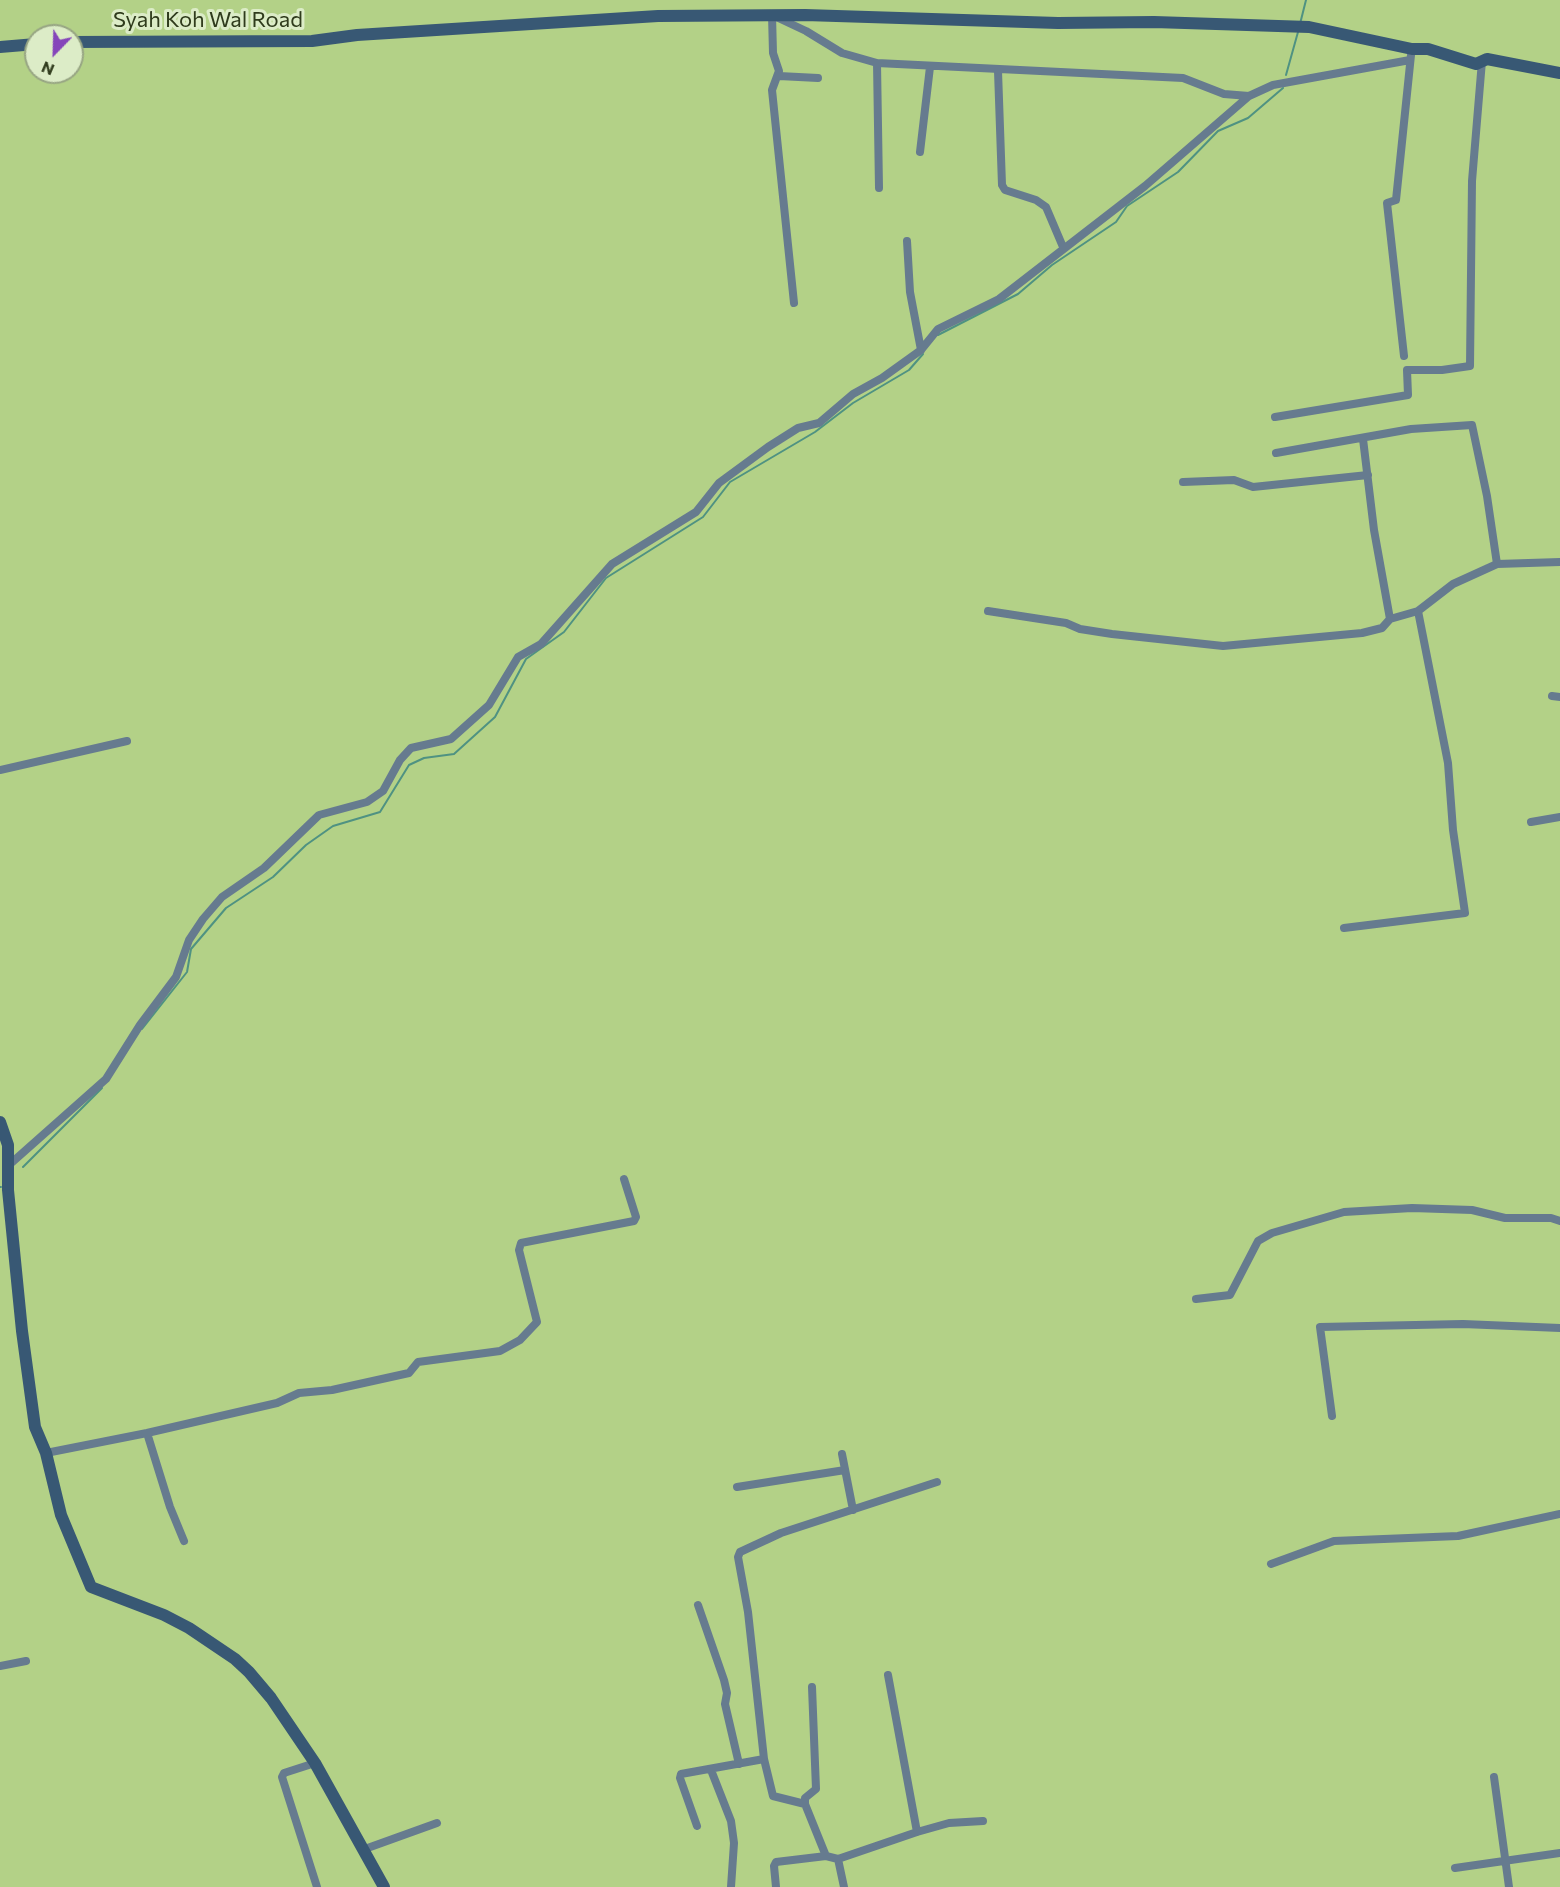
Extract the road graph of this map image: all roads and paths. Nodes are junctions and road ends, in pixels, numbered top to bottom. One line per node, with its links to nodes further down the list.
1 (772, 15): 2 (street, Syah Koh Wal Road); 5 (street, Syah Koh Wal Road); 7 (street); 11 (street)
2 (84, 42)
3 (24, 46): 4 (street)
4 (0, 47)
5 (1411, 55): 6 (street, Syah Koh Wal Road); 13 (street); 20 (street)
6 (1482, 61): 10 (street, Syah Koh Wal Road); 21 (street)
7 (877, 63): 8 (street); 15 (street)
8 (930, 67): 9 (street); 14 (street)
9 (998, 71): 13 (street); 17 (street)
10 (1560, 73)
11 (779, 76): 12 (street); 18 (street)
12 (818, 78)
13 (1248, 96): 17 (street)
14 (920, 152)
15 (879, 188)
16 (907, 241): 19 (street)
17 (1063, 247): 19 (street)
18 (794, 303)
19 (921, 350): 37 (street)
20 (1404, 356)
21 (1275, 417)
22 (1363, 439): 23 (street); 24 (street); 27 (street)
23 (1276, 453)
24 (1368, 475): 25 (street); 30 (street)
25 (1183, 482)
26 (1560, 562): 27 (street)
27 (1497, 564): 29 (street)
28 (988, 611): 30 (street)
29 (1418, 611): 30 (street); 35 (street)
30 (1390, 619)
31 (126, 741): 32 (street)
32 (0, 770)
33 (1560, 817): 34 (street)
34 (1531, 822)
35 (1344, 928)
36 (0, 1122): 37 (street)
37 (5, 1168): 44 (street)
38 (624, 1179): 43 (street)
39 (1560, 1221): 40 (street)
40 (1196, 1299)
41 (1560, 1328): 42 (street)
42 (1332, 1416)
43 (147, 1433): 44 (street); 51 (street)
44 (46, 1453): 59 (street)
45 (842, 1454): 46 (street)
46 (845, 1470): 48 (street); 49 (street)
47 (937, 1482): 49 (street)
48 (737, 1487)
49 (853, 1510): 58 (street)
50 (1560, 1514): 52 (street)
51 (184, 1542)
52 (1271, 1564)
53 (698, 1605): 60 (street)
54 (26, 1661): 55 (street)
55 (0, 1666)
56 (888, 1675): 67 (street)
57 (812, 1687): 63 (street)
58 (764, 1759): 60 (street); 63 (street)
59 (315, 1763): 68 (street); 74 (street)
60 (740, 1764): 61 (street)
61 (711, 1770): 66 (street); 76 (street)
62 (1494, 1777): 72 (street)
63 (805, 1804): 70 (street)
64 (983, 1821): 67 (street)
65 (437, 1823): 68 (street)
66 (697, 1826)
67 (917, 1832): 71 (street)
68 (362, 1850): 75 (street)
69 (1560, 1853): 72 (street)
70 (826, 1856): 71 (street); 77 (street)
71 (838, 1859): 78 (street)
72 (1506, 1861): 73 (street); 79 (street)
73 (1455, 1868)
74 (317, 1887)
75 (384, 1887)
76 (731, 1887)
77 (776, 1887)
78 (844, 1887)
79 (1509, 1887)

